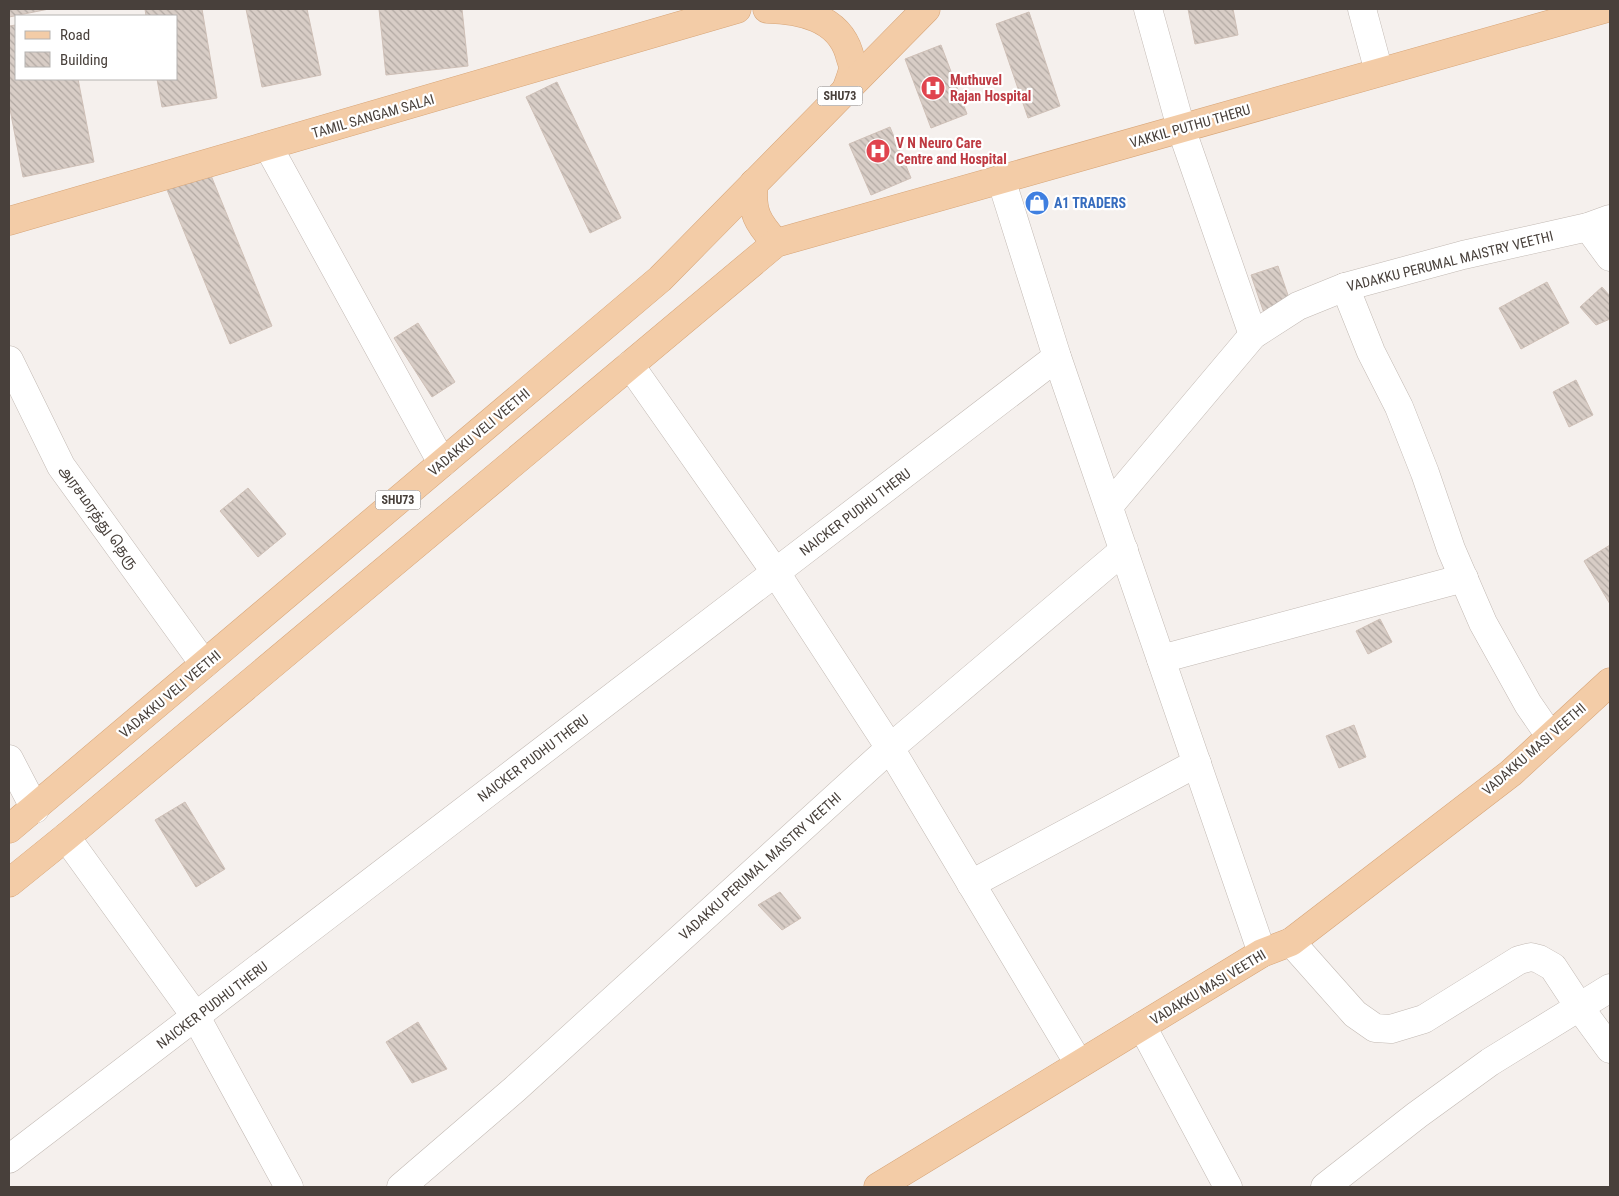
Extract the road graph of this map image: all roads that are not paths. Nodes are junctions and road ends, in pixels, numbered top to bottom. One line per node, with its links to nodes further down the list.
1 (737, 9): 10 (main road, TAMIL SANGAM SALAI)
2 (767, 9): 8 (main road)
3 (926, 9): 8 (main road, VADAKKU VELI VEETHI / SHU73)
4 (1148, 9): 9 (street)
5 (1362, 9): 7 (street)
6 (1604, 9): 7 (main road, VAKKIL PUTHU THERU)
7 (1379, 72): 9 (main road, VAKKIL PUTHU THERU)
8 (846, 90): 12 (main road, VADAKKU VELI VEETHI / SHU73)
9 (1181, 128): 11 (main road, VAKKIL PUTHU THERU); 18 (street)
10 (268, 146): 13 (main road, TAMIL SANGAM SALAI); 22 (street)
11 (1001, 179): 15 (main road, VAKKIL PUTHU THERU); 19 (street)
12 (754, 183): 15 (main road); 22 (main road, VADAKKU VELI VEETHI / SHU73)
13 (9, 221)
14 (1599, 223): 16 (street); 17 (street, VADAKKU PERUMAL MAISTRY VEETHI)
15 (776, 243): 21 (main road)
16 (1610, 258)
17 (1345, 287): 18 (street, VADAKKU PERUMAL MAISTRY VEETHI); 26 (street)
18 (1254, 334): 23 (street, VADAKKU PERUMAL MAISTRY VEETHI)
19 (1057, 357): 23 (street); 25 (street, NAICKER PUDHU THERU)
20 (9, 360): 28 (street, அரசமரத்து தெரு)
21 (630, 365): 25 (street); 36 (main road)
22 (442, 463): 28 (main road, VADAKKU VELI VEETHI / SHU73)
23 (1109, 506): 24 (street)
24 (1124, 550): 27 (street); 31 (street, VADAKKU PERUMAL MAISTRY VEETHI)
25 (776, 573): 31 (street); 43 (street, NAICKER PUDHU THERU)
26 (1464, 578): 27 (street); 30 (street)
27 (1162, 659): 33 (street)
28 (204, 664): 34 (main road, VADAKKU VELI VEETHI / SHU73)
29 (1610, 682): 30 (main road, VADAKKU MASI VEETHI)
30 (1550, 736): 39 (main road, VADAKKU MASI VEETHI)
31 (890, 748): 38 (street); 49 (street, VADAKKU PERUMAL MAISTRY VEETHI)
32 (9, 759): 34 (street)
33 (1197, 763): 38 (street); 40 (street)
34 (35, 809): 35 (main road, VADAKKU VELI VEETHI / SHU73)
35 (9, 829)
36 (66, 837): 37 (main road); 43 (street)
37 (9, 883)
38 (971, 884): 46 (street)
39 (1292, 942): 40 (main road, VADAKKU MASI VEETHI); 42 (street)
40 (1262, 953): 44 (main road, VADAKKU MASI VEETHI)
41 (1610, 988): 42 (street)
42 (1580, 1008): 45 (street); 52 (street)
43 (196, 1017): 47 (street, NAICKER PUDHU THERU); 48 (street)
44 (1142, 1026): 46 (main road, VADAKKU MASI VEETHI); 51 (street)
45 (1610, 1049)
46 (1079, 1064): 50 (main road, VADAKKU MASI VEETHI)
47 (9, 1159)
48 (289, 1187)
49 (401, 1187)
50 (878, 1187)
51 (1228, 1187)
52 (1325, 1187)

